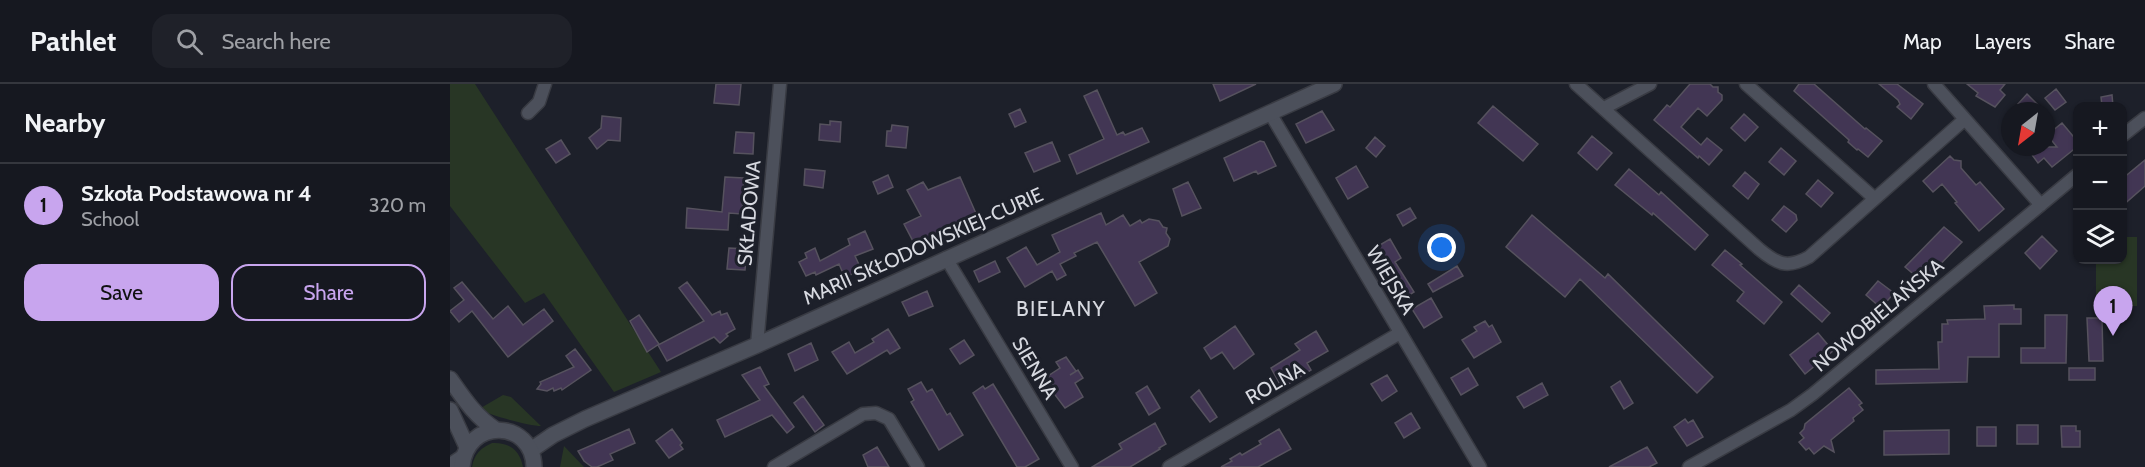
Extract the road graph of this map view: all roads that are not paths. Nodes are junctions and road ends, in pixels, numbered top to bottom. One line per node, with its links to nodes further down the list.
1 (545, 84): 10 (street)
2 (780, 84): 19 (street, SKŁADOWA)
3 (1334, 84): 9 (street, MARII SKŁODOWSKIEJ-CURIE)
4 (1576, 84): 8 (street)
5 (1650, 84): 8 (street)
6 (1746, 84): 15 (street)
7 (1934, 84): 12 (street)
8 (1604, 108): 15 (street)
9 (1270, 112): 17 (street, MARII SKŁODOWSKIEJ-CURIE); 18 (street, WIEJSKA)
10 (528, 113)
11 (2145, 118): 13 (street)
12 (1965, 119): 15 (street); 16 (street)
13 (2127, 132)
14 (2073, 178): 16 (street, NOWOBIELAŃSKA)
15 (1874, 198)
16 (2041, 205): 31 (street, NOWOBIELAŃSKA)
17 (946, 258): 19 (street, MARII SKŁODOWSKIEJ-CURIE); 28 (street, SIENNA)
18 (1400, 333): 29 (street, ROLNA); 30 (street, WIEJSKA)
19 (757, 345): 23 (street, MARII SKŁODOWSKIEJ-CURIE)
20 (450, 379): 22 (street)
21 (450, 410): 24 (street)
22 (496, 430): 23 (street); 24 (street)
23 (531, 450): 25 (street)
24 (460, 460)
25 (534, 467)
26 (774, 467): 27 (street)
27 (918, 467)
28 (1072, 467)
29 (1169, 467)
30 (1480, 467)
31 (1691, 467)

